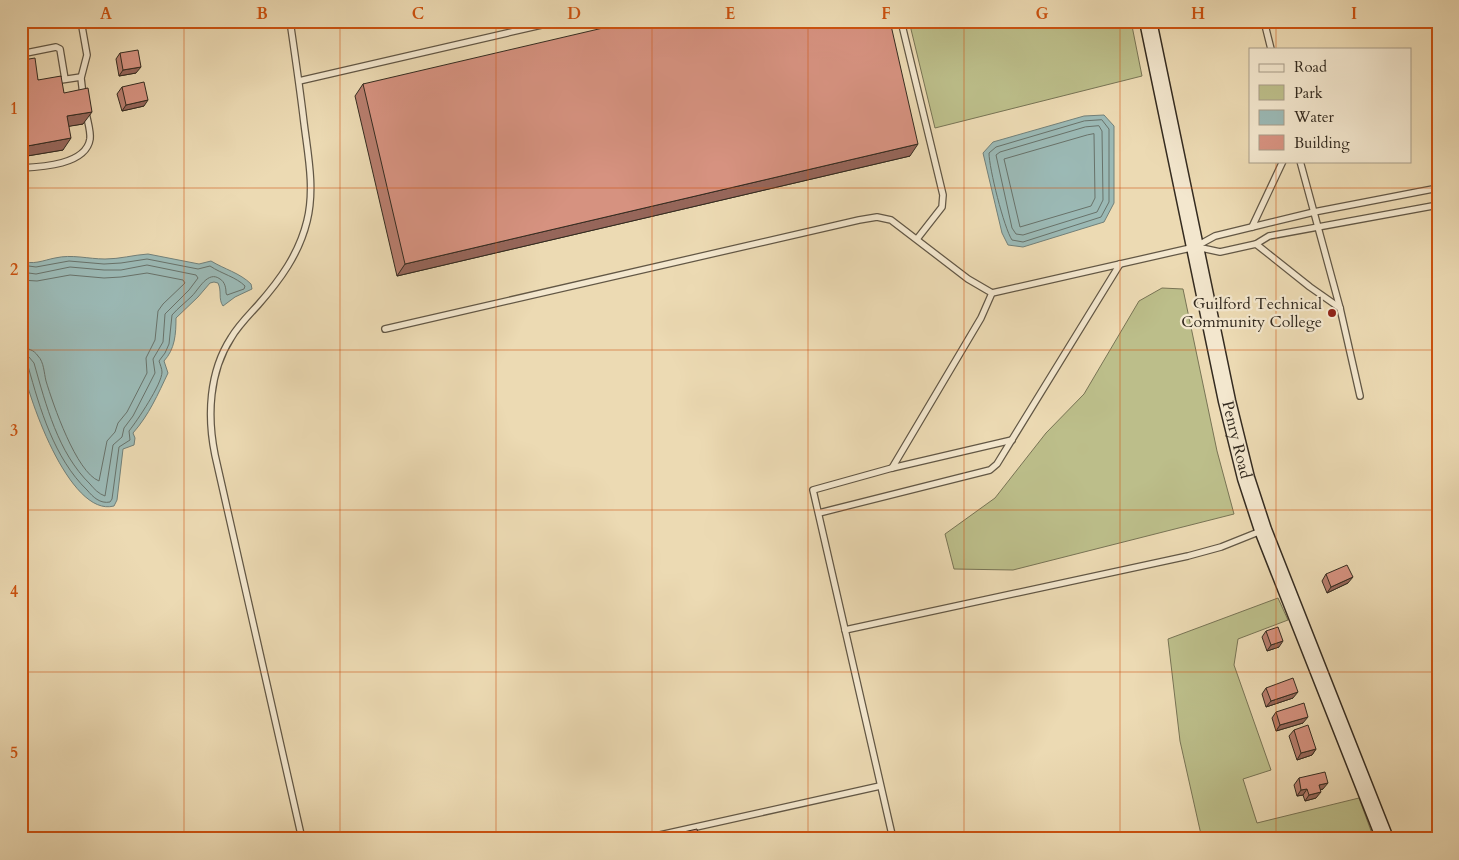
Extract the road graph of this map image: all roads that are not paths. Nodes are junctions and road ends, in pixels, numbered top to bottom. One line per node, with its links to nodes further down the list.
1 (81, 21): 9 (lane)
2 (290, 21): 12 (lane)
3 (559, 21): 12 (lane)
4 (901, 21): 21 (lane)
5 (1148, 21): 23 (street, Penry Road)
6 (1264, 21): 7 (lane)
7 (1271, 48)
8 (21, 54): 10 (lane)
9 (81, 77): 10 (lane); 15 (lane)
10 (64, 79): 11 (lane)
11 (56, 81)
12 (299, 81): 35 (lane)
13 (1283, 162): 20 (lane)
14 (1300, 162): 18 (lane)
15 (21, 168)
16 (1438, 188): 18 (lane)
17 (1438, 205): 19 (lane)
18 (1314, 212): 19 (lane); 20 (lane)
19 (1318, 226): 22 (lane); 26 (lane)
20 (1252, 227): 23 (lane)
21 (916, 239): 25 (lane); 27 (lane)
22 (1256, 244): 23 (lane); 26 (lane)
23 (1195, 247): 24 (lane); 32 (street, Penry Road)
24 (1120, 264): 25 (lane); 29 (lane)
25 (992, 293): 30 (lane)
26 (1340, 308): 28 (lane)
27 (385, 329)
28 (1360, 396)
29 (1012, 440): 30 (lane); 31 (lane)
30 (892, 468): 31 (lane)
31 (818, 513): 33 (lane)
32 (1263, 530): 33 (lane); 38 (street, Penry Road)
33 (845, 630): 34 (lane)
34 (880, 786): 36 (lane); 37 (lane)
35 (302, 839)
36 (642, 839)
37 (893, 839)
38 (1385, 839)

